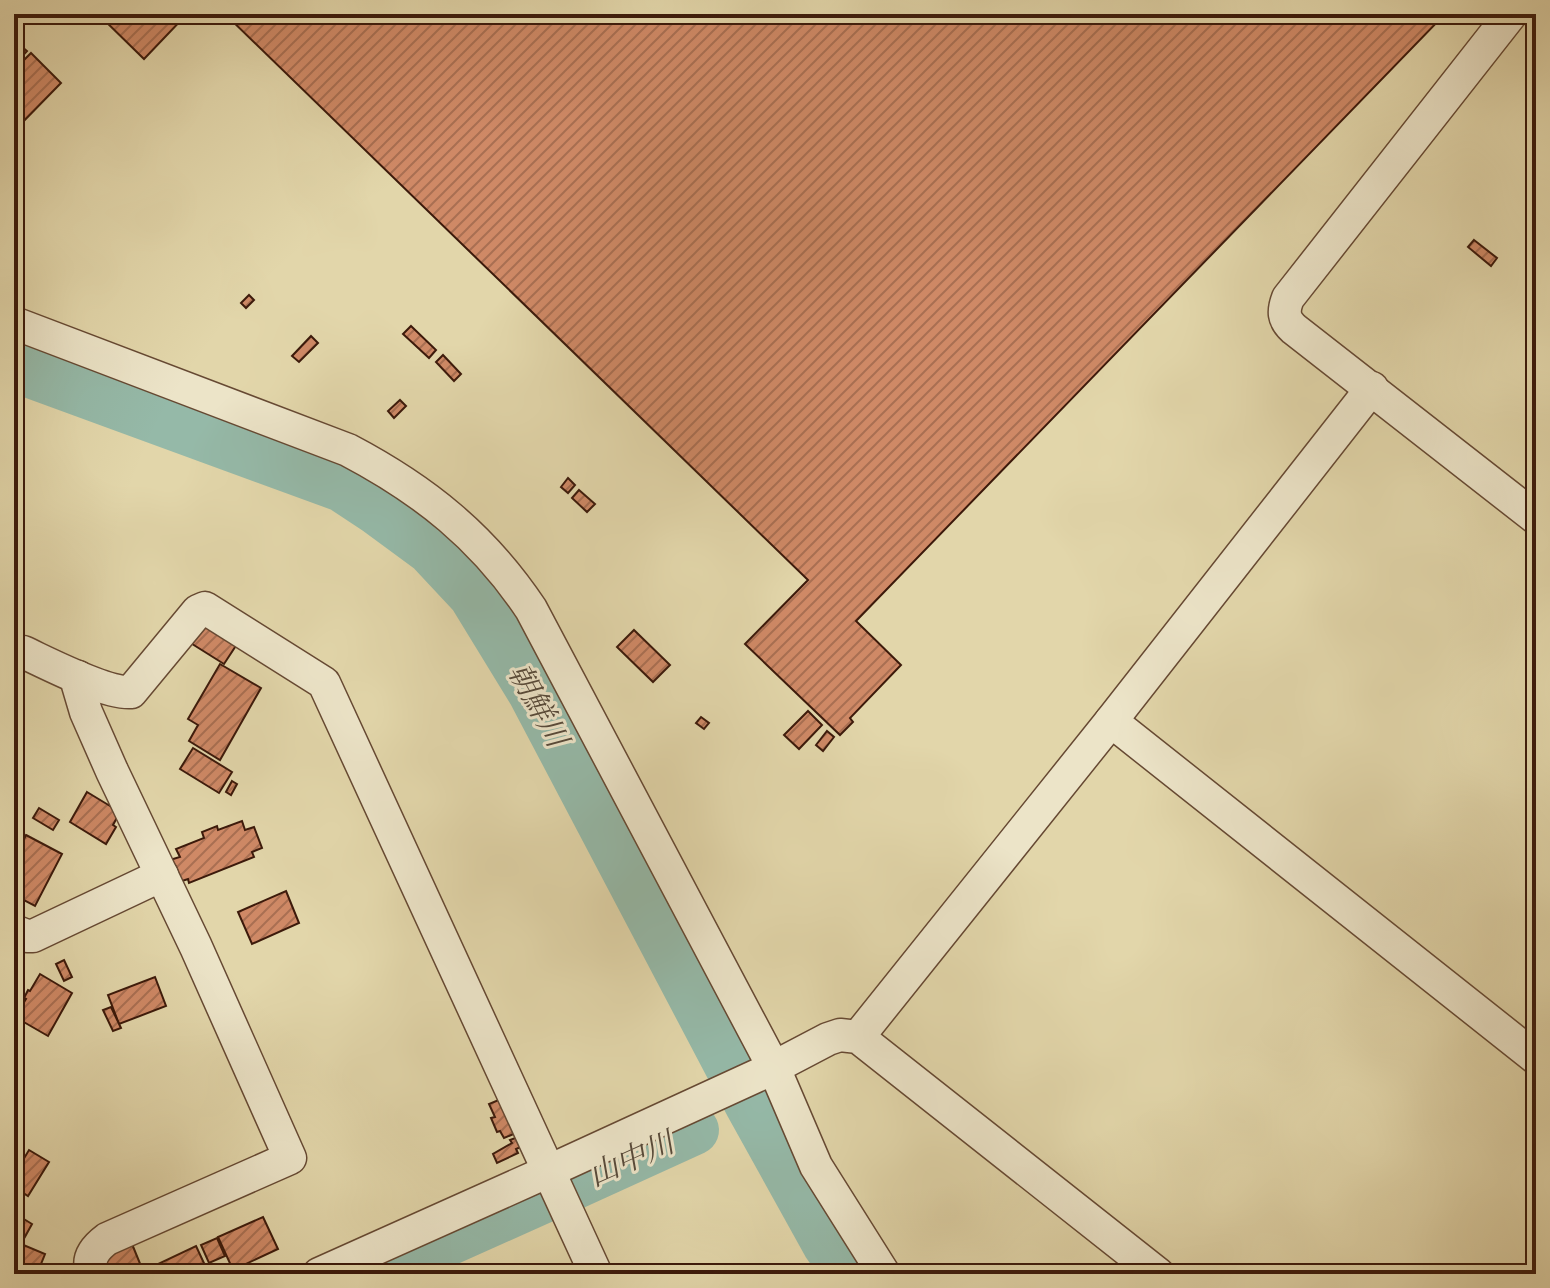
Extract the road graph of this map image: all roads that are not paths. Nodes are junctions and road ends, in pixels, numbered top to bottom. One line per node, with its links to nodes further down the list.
1 (1511, 14): 3 (street)
2 (14, 323): 12 (street)
3 (1372, 388): 4 (street); 7 (street)
4 (1536, 518)
5 (14, 652): 6 (street)
6 (78, 677): 8 (street); 13 (street)
7 (1111, 721): 10 (street); 11 (street)
8 (162, 875): 9 (street); 14 (street)
9 (14, 932)
10 (858, 1037): 12 (street); 18 (street)
11 (1536, 1058)
12 (770, 1069): 13 (street); 17 (street)
13 (549, 1171): 15 (street); 16 (street)
14 (93, 1274)
15 (319, 1274)
16 (596, 1274)
17 (884, 1274)
18 (1158, 1274)

